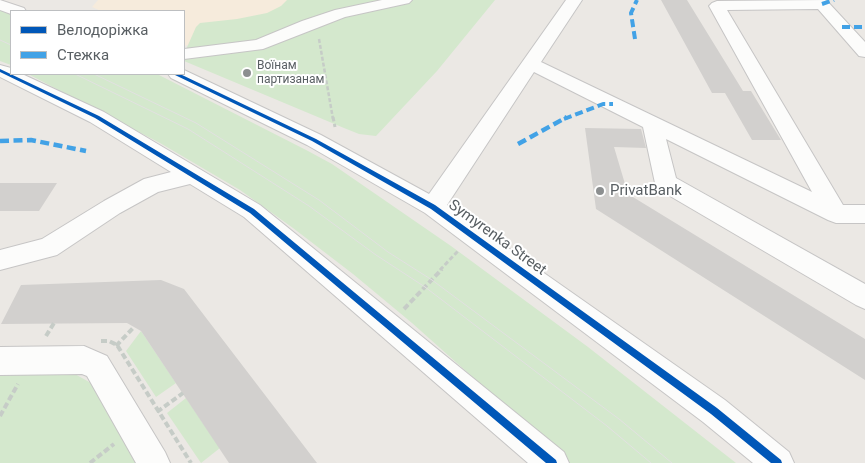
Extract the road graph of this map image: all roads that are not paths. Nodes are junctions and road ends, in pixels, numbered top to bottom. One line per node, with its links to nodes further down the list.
1 (404, 0): 6 (street)
2 (574, 0): 7 (street)
3 (0, 5): 4 (street)
4 (15, 10)
5 (865, 52): 13 (street)
6 (185, 54)
7 (530, 63): 10 (street); 12 (street)
8 (179, 75): 12 (street, Symyrenka Street)
9 (6, 79): 11 (street)
10 (652, 123): 13 (street); 16 (street)
11 (193, 175): 15 (street); 19 (street)
12 (432, 207): 20 (street, Symyrenka Street)
13 (836, 214): 14 (street)
14 (865, 214)
15 (0, 260)
16 (865, 298)
17 (0, 361): 18 (street)
18 (154, 463)
19 (553, 463)
20 (778, 463)

